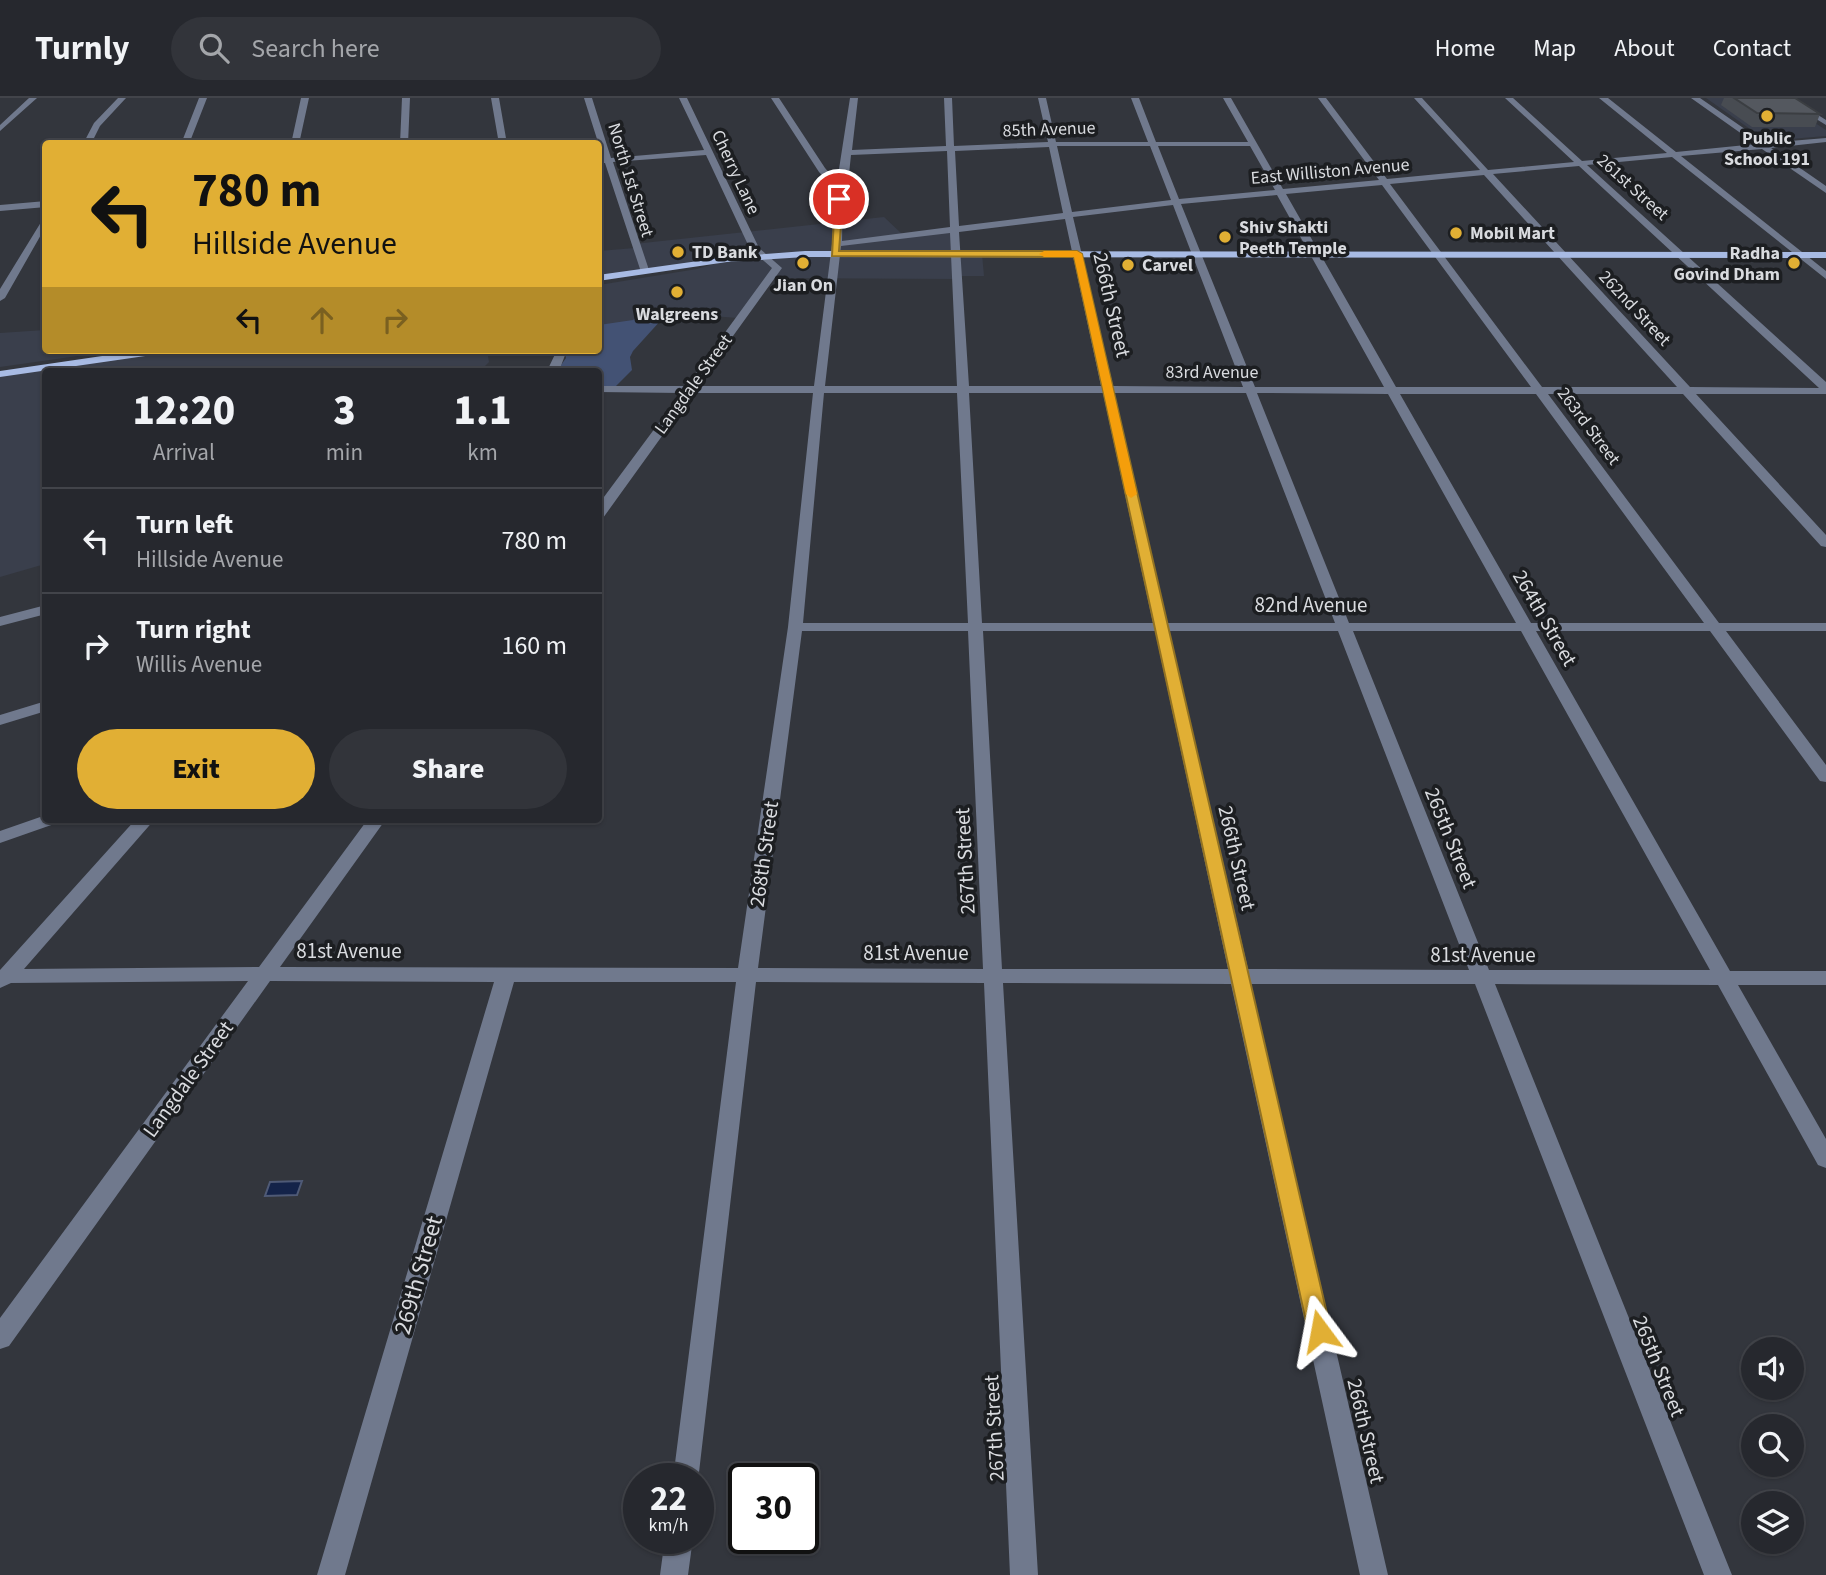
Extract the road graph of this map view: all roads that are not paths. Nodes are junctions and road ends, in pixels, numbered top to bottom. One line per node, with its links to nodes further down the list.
1 (33, 98): 22 (street)
2 (122, 98): 23 (street)
3 (203, 98): 24 (street)
4 (304, 98): 25 (street)
5 (406, 98): 26 (street)
6 (495, 98): 27 (street)
7 (588, 98): 28 (street, North 1st Street)
8 (683, 98): 35 (street, Cherry Lane)
9 (775, 98): 42 (street)
10 (854, 98): 36 (street, 268th Street)
11 (948, 98): 34 (street, 267th Street)
12 (1042, 98): 33 (street, 266th Street)
13 (1135, 98): 30 (street, 265th Street)
14 (1227, 98): 31 (street, 264th Street)
15 (1322, 98): 41 (street, 263rd Street)
16 (1418, 98): 40 (street, 262nd Street)
17 (1509, 98): 39 (street, 261st Street)
18 (1603, 98): 37 (street)
19 (1695, 98): 32 (street)
20 (1786, 98): 21 (street)
21 (1826, 123)
22 (0, 129)
23 (89, 140)
24 (187, 140)
25 (296, 140)
26 (404, 140)
27 (502, 140)
28 (598, 140)
29 (1826, 140): 32 (street, East Williston Avenue)
30 (1153, 144): 31 (street, 85th Avenue); 33 (street, 85th Avenue); 45 (street, 265th Street)
31 (1252, 144): 44 (street, 264th Street)
32 (1762, 145): 37 (street, East Williston Avenue); 43 (street)
33 (1053, 147): 34 (street, 85th Avenue); 48 (street, 266th Street)
34 (951, 149): 36 (street, 85th Avenue); 50 (street, 267th Street)
35 (710, 152): 38 (street); 59 (street, Cherry Lane)
36 (847, 153): 42 (street, 268th Street)
37 (1672, 153): 39 (street, East Williston Avenue); 60 (street)
38 (603, 160): 63 (street, North 1st Street)
39 (1580, 163): 40 (street, East Williston Avenue); 58 (street, 261st Street)
40 (1486, 172): 41 (street, East Williston Avenue); 57 (street, 262nd Street)
41 (1385, 182): 44 (street, East Williston Avenue); 56 (street, 263rd Street)
42 (839, 189): 51 (street, 268th Street)
43 (1826, 190)
44 (1280, 191): 45 (street, East Williston Avenue); 55 (street, 264th Street)
45 (1176, 202): 48 (street, East Williston Avenue); 54 (street, 265th Street)
46 (42, 204): 47 (street)
47 (0, 208)
48 (1068, 215): 50 (street, East Williston Avenue); 53 (street, 266th Street)
49 (42, 224): 67 (street)
50 (955, 229): 51 (street, East Williston Avenue); 52 (street, 267th Street)
51 (836, 249): 52 (main road); 59 (main road); 73 (street, 268th Street)
52 (956, 254): 53 (main road); 74 (street, 267th Street)
53 (1077, 254): 54 (main road); 75 (street, 266th Street)
54 (1196, 254): 55 (main road); 76 (street, 265th Street)
55 (1315, 254): 56 (main road); 77 (street, 264th Street)
56 (1438, 254): 57 (main road); 78 (street, 263rd Street)
57 (1561, 254): 58 (main road); 80 (street, 262nd Street)
58 (1681, 254): 60 (main road); 79 (street, 261st Street)
59 (765, 255): 62 (main road); 72 (street, Langdale Street)
60 (1799, 255): 61 (main road); 64 (street)
61 (1826, 255)
62 (721, 261): 63 (main road); 66 (main road)
63 (644, 271): 65 (main road)
64 (1826, 276)
65 (602, 277)
66 (602, 284)
67 (0, 298)
68 (103, 354): 69 (main road); 70 (main road)
69 (0, 367)
70 (0, 374)
71 (602, 389): 72 (street, 83rd Avenue)
72 (689, 389): 73 (street, 83rd Avenue); 81 (street, Langdale Street)
73 (819, 389): 74 (street, 83rd Avenue); 88 (street, 268th Street)
74 (963, 390): 75 (street, 83rd Avenue); 85 (street, 267th Street)
75 (1108, 390): 76 (street, 83rd Avenue); 86 (street, 266th Street)
76 (1250, 390): 77 (street, 83rd Avenue); 87 (street, 265th Street)
77 (1391, 390): 78 (street, 83rd Avenue); 89 (street, 264th Street)
78 (1539, 390): 80 (street, 83rd Avenue); 90 (street, 263rd Street)
79 (1826, 390): 80 (street, 83rd Avenue)
80 (1687, 391): 82 (street, 262nd Street)
81 (602, 509)
82 (1826, 542)
83 (42, 610): 84 (street)
84 (0, 622)
85 (975, 626): 86 (street, 82nd Avenue); 88 (street, 82nd Avenue); 102 (street, 267th Street)
86 (1161, 626): 87 (street, 82nd Avenue); 103 (street, 266th Street)
87 (1343, 626): 89 (street, 82nd Avenue); 104 (street, 265th Street)
88 (795, 627): 101 (street, 268th Street)
89 (1525, 627): 90 (street, 82nd Avenue); 105 (street, 264th Street)
90 (1715, 627): 91 (street, 82nd Avenue); 94 (street, 263rd Street)
91 (1826, 628)
92 (42, 707): 93 (street)
93 (0, 720)
94 (1826, 777)
95 (42, 822): 98 (street)
96 (142, 823): 107 (street)
97 (374, 823): 99 (street, Langdale Street)
98 (0, 837)
99 (265, 974): 100 (street, 81st Avenue); 107 (street, 81st Avenue); 109 (street, Langdale Street)
100 (506, 975): 101 (street, 81st Avenue); 112 (street, 269th Street)
101 (747, 975): 102 (street, 81st Avenue); 110 (street, 268th Street)
102 (993, 976): 103 (street, 81st Avenue); 114 (street, 267th Street)
103 (1240, 977): 104 (street, 81st Avenue); 115 (street, 266th Street)
104 (1482, 977): 105 (street, 81st Avenue); 116 (street, 265th Street)
105 (1724, 978): 106 (street, 81st Avenue); 108 (street, 264th Street)
106 (1826, 978)
107 (2, 980)
108 (1826, 1159)
109 (0, 1338)
110 (688, 1463)
111 (677, 1554): 113 (street)
112 (331, 1575)
113 (674, 1575)
114 (1024, 1575)
115 (1374, 1575)
116 (1718, 1575)

